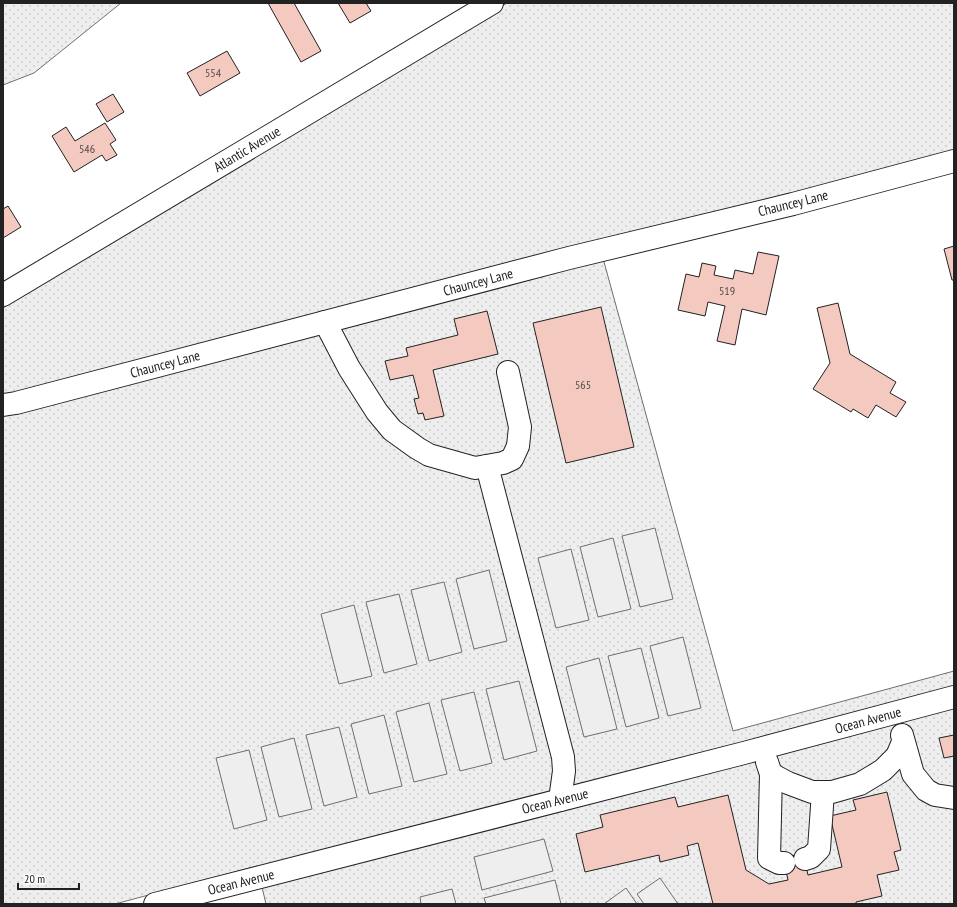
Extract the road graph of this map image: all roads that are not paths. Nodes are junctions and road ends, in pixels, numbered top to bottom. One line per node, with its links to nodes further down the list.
1 (492, 3): 3 (street, Atlantic Avenue)
2 (954, 161): 4 (street, Chauncey Lane)
3 (3, 294)
4 (325, 322): 6 (street, Chauncey Lane); 7 (street)
5 (508, 372): 7 (street)
6 (3, 405)
7 (487, 466): 15 (street)
8 (954, 697): 9 (street, Ocean Avenue)
9 (897, 712): 10 (street); 11 (street, Ocean Avenue)
10 (903, 742): 13 (street); 14 (street)
11 (762, 748): 12 (street); 15 (street, Ocean Avenue)
12 (771, 774): 13 (street); 13 (street)
13 (823, 792)
14 (954, 798)
15 (560, 800): 16 (street, Ocean Avenue)
16 (207, 898): 17 (street, Ocean Avenue)
17 (155, 904)

